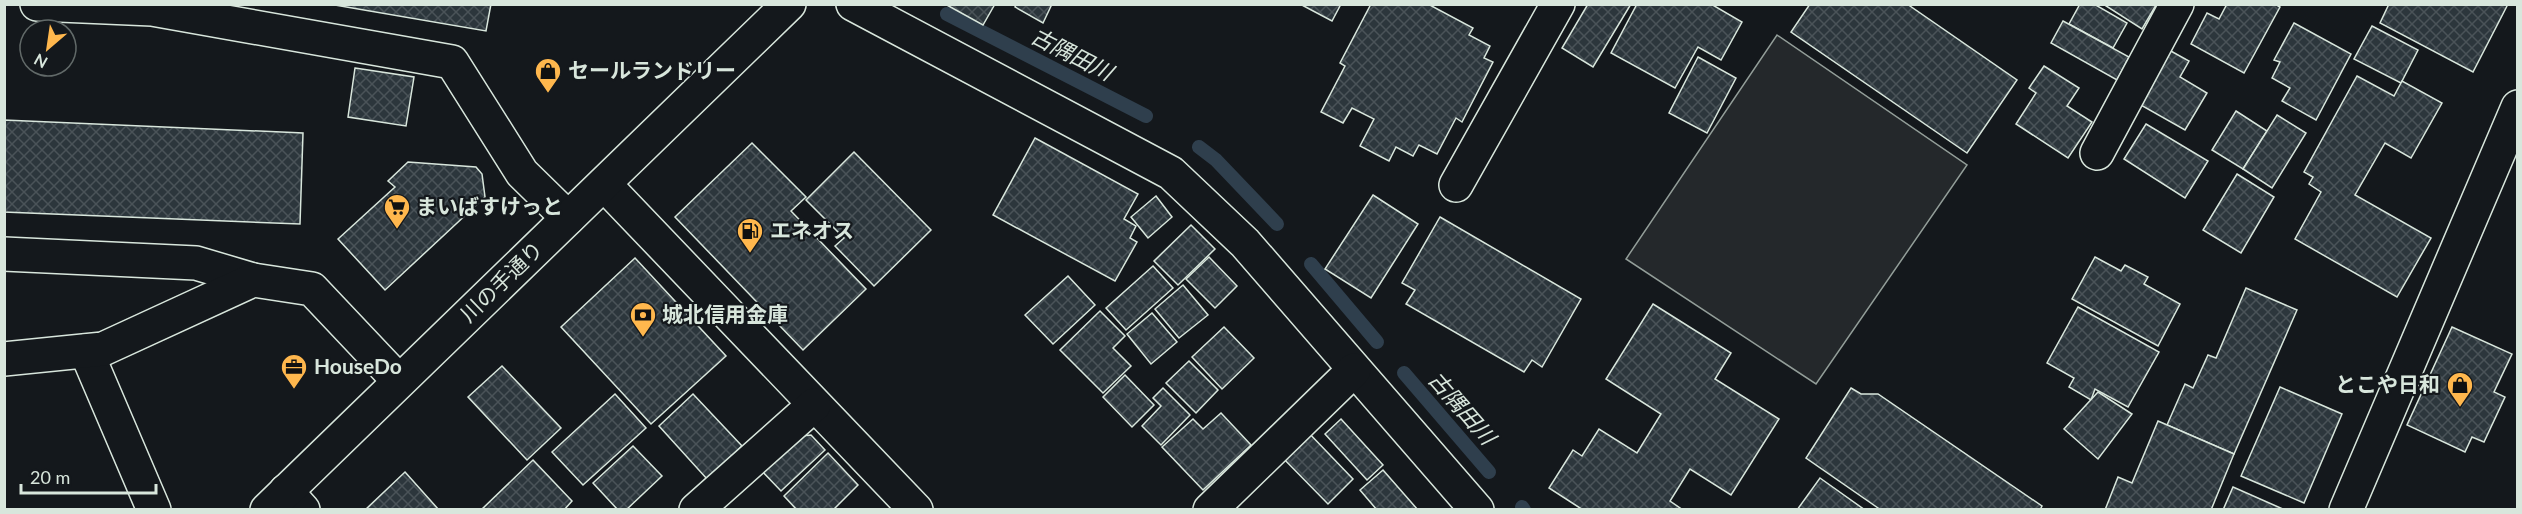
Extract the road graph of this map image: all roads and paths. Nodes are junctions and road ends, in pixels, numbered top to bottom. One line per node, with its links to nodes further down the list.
1 (37, 4): 10 (street)
2 (789, 4): 8 (street, 川の手通り)
3 (853, 4): 15 (street)
4 (1558, 4): 9 (street)
5 (2177, 4): 7 (street)
6 (2517, 107): 24 (street)
7 (2097, 153)
8 (604, 184): 10 (street, 川の手通り); 17 (street)
9 (1456, 185)
10 (568, 218): 16 (street, 川の手通り)
11 (4, 254): 12 (street)
12 (253, 280): 13 (street); 16 (street)
13 (86, 351): 14 (street); 19 (street)
14 (4, 359)
15 (1354, 370): 22 (street); 23 (street)
16 (399, 381): 18 (street, 川の手通り)
17 (814, 405): 20 (street); 21 (street)
18 (285, 504)
19 (154, 510)
20 (696, 510)
21 (916, 510)
22 (1210, 510)
23 (1477, 510)
24 (2346, 510)

